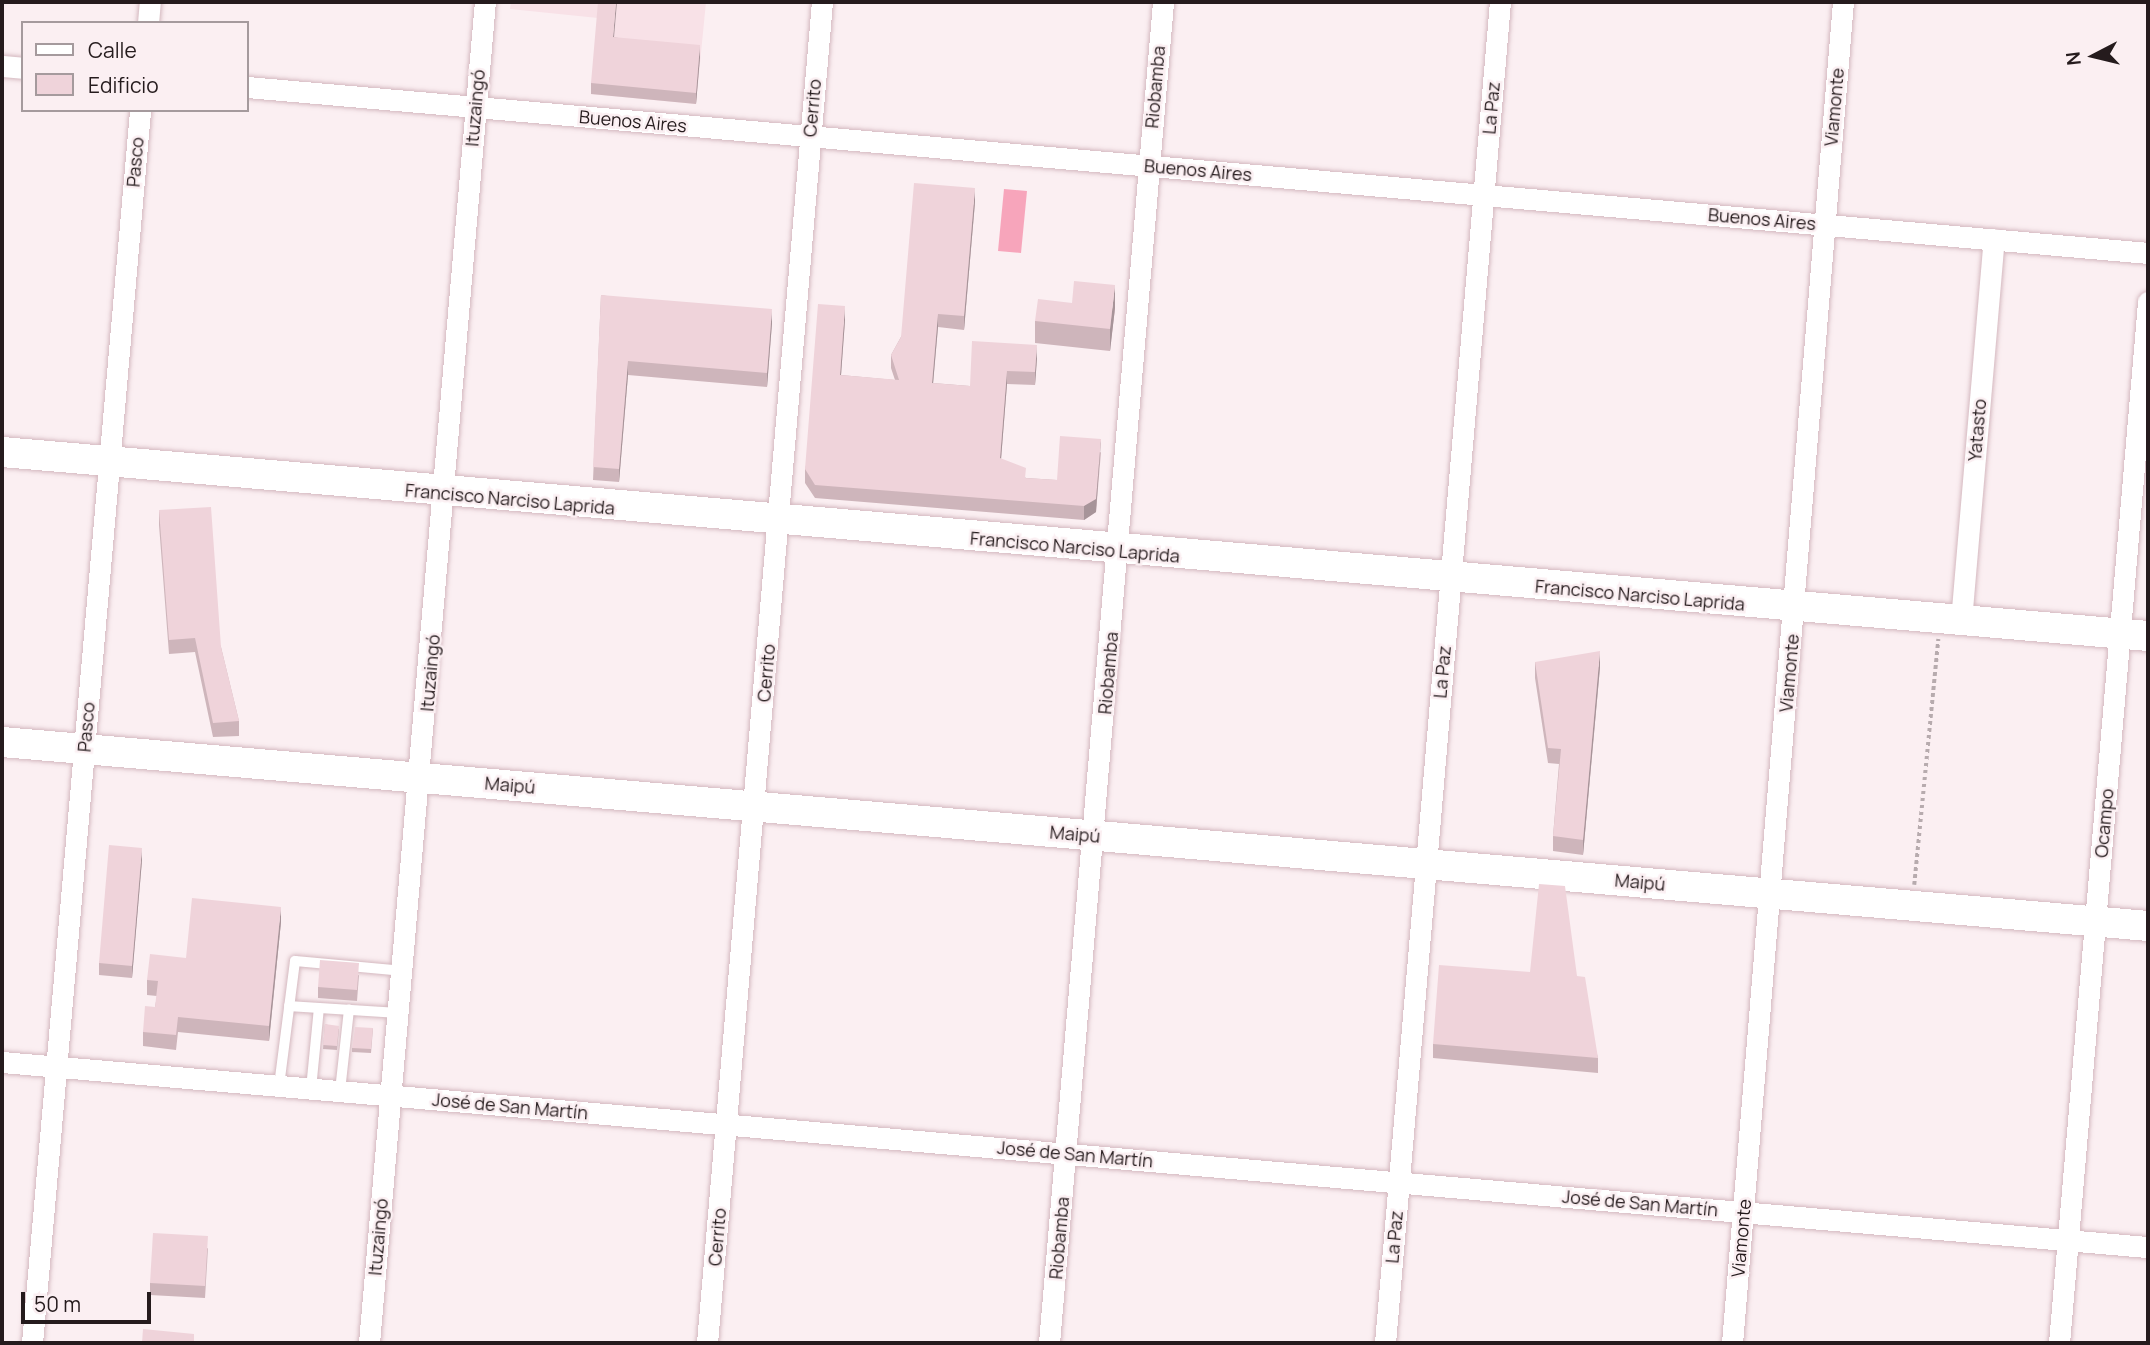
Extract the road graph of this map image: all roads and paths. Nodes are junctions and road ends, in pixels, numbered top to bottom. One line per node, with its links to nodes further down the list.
1 (150, 2): 7 (street)
2 (485, 2): 11 (street, Ituzaingó)
3 (822, 2): 13 (street, Cerrito)
4 (1163, 2): 14 (street, Riobamba)
5 (1500, 2): 15 (street, La Paz)
6 (1843, 2): 16 (street, Viamonte)
7 (148, 21)
8 (2, 66): 9 (street)
9 (21, 68)
10 (248, 87): 11 (street, Buenos Aires)
11 (475, 107): 13 (street, Buenos Aires); 22 (street, Ituzaingó)
12 (140, 112): 21 (street, Pasco)
13 (810, 136): 14 (street, Buenos Aires); 23 (street, Cerrito)
14 (1149, 166): 15 (street, Buenos Aires); 24 (street, Riobamba)
15 (1483, 195): 16 (street, Buenos Aires); 25 (street, La Paz)
16 (1824, 224): 17 (street, Buenos Aires); 26 (street, Viamonte)
17 (1994, 239): 18 (street, Buenos Aires); 27 (street, Yatasto)
18 (2148, 253)
19 (2148, 302): 28 (street, Ocampo)
20 (2, 452): 21 (main road, Francisco Narciso Laprida)
21 (109, 462): 22 (main road, Francisco Narciso Laprida); 30 (street, Pasco)
22 (445, 494): 23 (main road, Francisco Narciso Laprida); 31 (street, Ituzaingó)
23 (779, 522): 24 (main road, Francisco Narciso Laprida); 32 (street, Cerrito)
24 (1119, 551): 25 (main road, Francisco Narciso Laprida); 33 (street, Riobamba)
25 (1450, 579): 26 (main road, Francisco Narciso Laprida); 34 (street, La Paz)
26 (1795, 608): 27 (main road, Francisco Narciso Laprida); 35 (street, Viamonte)
27 (1950, 620): 28 (main road, Francisco Narciso Laprida); 36 (path)
28 (2134, 635): 37 (street, Ocampo)
29 (2, 742): 30 (main road, Maipú)
30 (84, 749): 31 (main road, Maipú); 45 (street, Pasco)
31 (421, 778): 32 (main road, Maipú); 39 (street, Ituzaingó)
32 (755, 806): 33 (main road, Maipú); 50 (street, Cerrito)
33 (1094, 835): 34 (main road, Maipú); 51 (street, Riobamba)
34 (1426, 864): 35 (main road, Maipú); 52 (street, La Paz)
35 (1770, 893): 36 (main road, Maipú); 53 (street, Viamonte)
36 (1912, 906): 37 (main road, Maipú)
37 (2095, 922): 38 (main road, Maipú); 54 (street, Ocampo)
38 (2148, 926)
39 (402, 971): 40 (lane); 43 (street, Ituzaingó)
40 (289, 1006): 41 (lane); 46 (lane)
41 (319, 1008): 42 (lane); 47 (lane)
42 (349, 1009): 43 (lane); 48 (lane)
43 (398, 1013): 49 (street, Ituzaingó)
44 (2, 1062): 45 (street, José de San Martín)
45 (56, 1067): 46 (street, José de San Martín); 56 (street, Pasco)
46 (279, 1086): 47 (street, José de San Martín)
47 (310, 1088): 48 (street, José de San Martín)
48 (340, 1091): 49 (street, José de San Martín)
49 (390, 1095): 50 (street, José de San Martín); 57 (street, Ituzaingó)
50 (727, 1124): 51 (street, José de San Martín); 58 (street, Cerrito)
51 (1066, 1154): 52 (street, José de San Martín); 59 (street, Riobamba)
52 (1399, 1182): 53 (street, José de San Martín); 60 (street, La Paz)
53 (1743, 1212): 54 (street, José de San Martín); 61 (street, Viamonte)
54 (2068, 1240): 55 (street, José de San Martín); 62 (street, Ocampo)
55 (2148, 1247)
56 (32, 1343)
57 (369, 1343)
58 (707, 1343)
59 (1049, 1343)
60 (1385, 1343)
61 (1732, 1343)
62 (2059, 1343)

